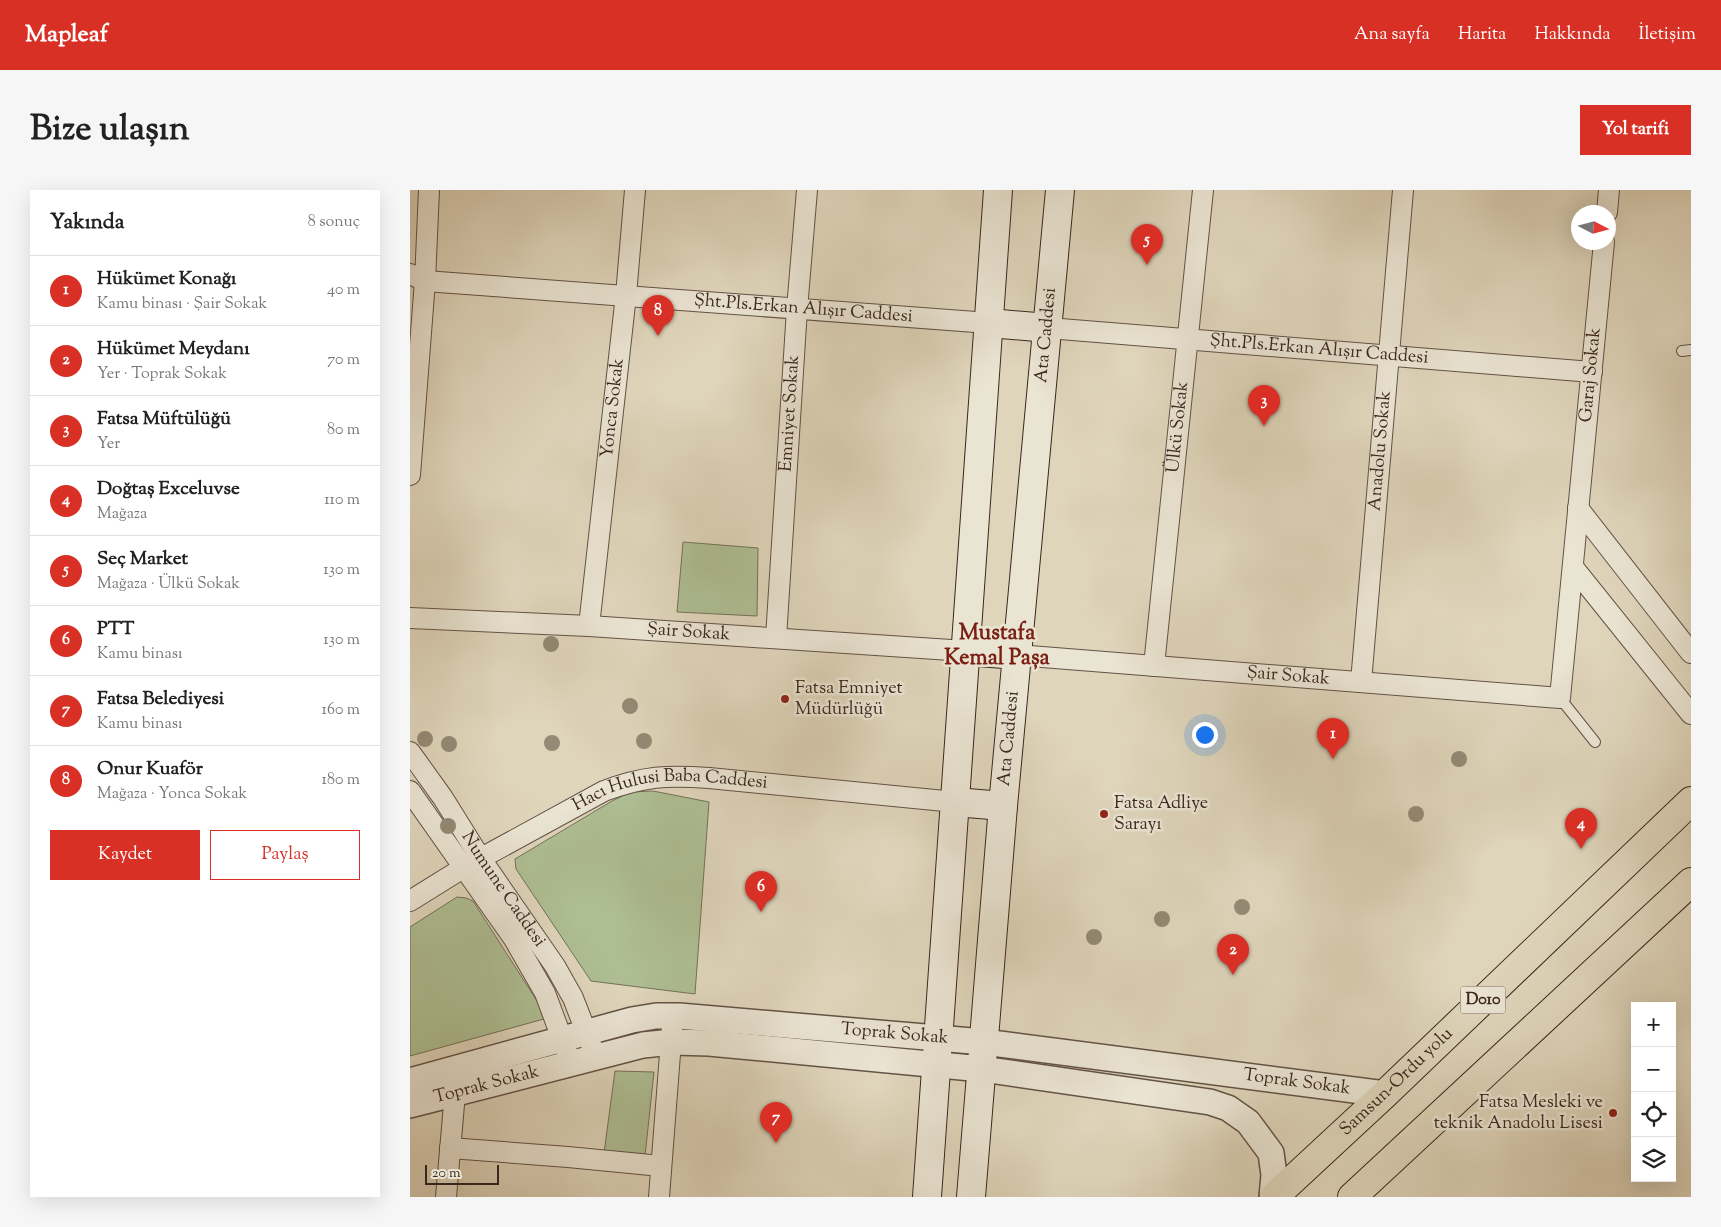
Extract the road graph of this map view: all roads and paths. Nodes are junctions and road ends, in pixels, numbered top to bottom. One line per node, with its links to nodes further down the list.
1 (429, 190): 11 (street)
2 (635, 190): 12 (street, Yonca Sokak)
3 (807, 190): 13 (street, Emniyet Sokak)
4 (998, 190): 14 (main road)
5 (1060, 190): 15 (main road, Ata Caddesi)
6 (1203, 190): 16 (street, Ülkü Sokak)
7 (1403, 190): 17 (street, Anadolu Sokak)
8 (1609, 190): 9 (street)
9 (1608, 205)
10 (1603, 250): 18 (street, Garaj Sokak)
11 (417, 278): 12 (street, Şht.Pls.Erkan Alışır Caddesi); 19 (street)
12 (626, 295): 13 (street, Şht.Pls.Erkan Alışır Caddesi); 23 (street, Yonca Sokak)
13 (797, 309): 14 (street, Şht.Pls.Erkan Alışır Caddesi); 24 (street, Emniyet Sokak)
14 (988, 323): 15 (main road); 25 (main road)
15 (1048, 328): 16 (street, Şht.Pls.Erkan Alışır Caddesi); 27 (main road, Ata Caddesi)
16 (1188, 340): 17 (street, Şht.Pls.Erkan Alışır Caddesi); 28 (street, Ülkü Sokak)
17 (1390, 356): 18 (street, Şht.Pls.Erkan Alışır Caddesi); 29 (street, Anadolu Sokak)
18 (1592, 372): 20 (street, Garaj Sokak)
19 (410, 475)
20 (1578, 508): 21 (street, Garaj Sokak); 26 (street)
21 (1573, 567): 30 (street, Garaj Sokak); 31 (street)
22 (410, 618): 23 (street, Şair Sokak)
23 (589, 626): 24 (street, Şair Sokak)
24 (776, 638): 25 (street, Şair Sokak)
25 (966, 651): 27 (main road); 36 (main road)
26 (1691, 653)
27 (1017, 654): 28 (street, Şair Sokak); 37 (main road, Ata Caddesi)
28 (1154, 666): 29 (street, Şair Sokak)
29 (1361, 682): 30 (street, Şair Sokak)
30 (1560, 698): 32 (lane)
31 (1691, 714)
32 (1595, 742)
33 (410, 752): 38 (street, Numune Caddesi)
34 (410, 791): 38 (street, Numune Caddesi)
35 (1691, 801): 53 (highway, Samsun-Ordu yolu / D010)
36 (955, 802): 37 (main road); 38 (street, Hacı Hulusi Baba Caddesi); 43 (main road)
37 (1003, 806): 46 (main road, Ata Caddesi)
38 (472, 864): 40 (street, Hacı Hulusi Baba Caddesi); 42 (street, Numune Caddesi); 44 (street, Numune Caddesi)
39 (1691, 882): 62 (highway)
40 (410, 901)
41 (672, 1016): 42 (street, Toprak Sokak); 43 (street, Toprak Sokak); 45 (street)
42 (587, 1033): 44 (street, Toprak Sokak); 47 (street, Numune Caddesi)
43 (938, 1037): 46 (street, Toprak Sokak); 49 (main road)
44 (562, 1040): 48 (street, Numune Caddesi); 51 (street, Toprak Sokak)
45 (672, 1042): 47 (street, Toprak Sokak); 49 (street, Toprak Sokak); 56 (street)
46 (984, 1042): 50 (main road, Ata Caddesi); 53 (street, Toprak Sokak)
47 (595, 1057): 48 (street, Toprak Sokak)
48 (571, 1064): 52 (street, Toprak Sokak)
49 (937, 1064): 50 (street, Toprak Sokak); 59 (main road)
50 (982, 1069): 60 (main road, Ata Caddesi); 61 (street, Toprak Sokak)
51 (410, 1081)
52 (455, 1094): 54 (street, Toprak Sokak); 55 (street)
53 (1385, 1094): 61 (highway, Samsun-Ordu yolu / D010)
54 (410, 1105)
55 (450, 1148): 56 (street); 57 (street)
56 (661, 1166): 58 (street)
57 (446, 1197)
58 (659, 1197)
59 (927, 1197)
60 (971, 1197)
61 (1273, 1197)
62 (1352, 1197)

